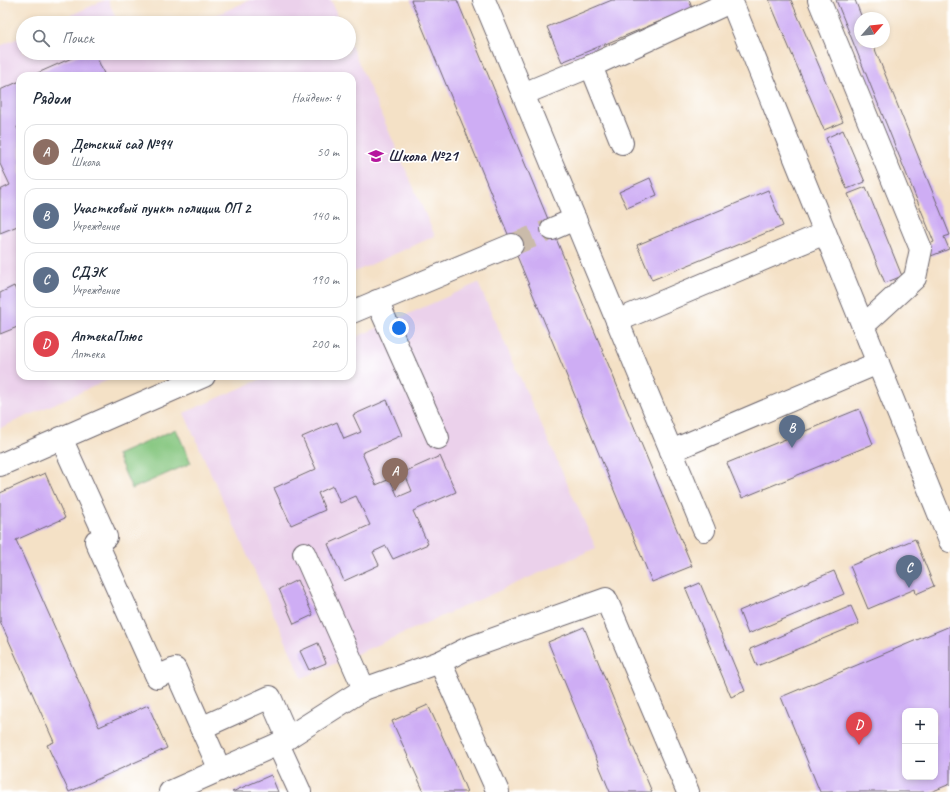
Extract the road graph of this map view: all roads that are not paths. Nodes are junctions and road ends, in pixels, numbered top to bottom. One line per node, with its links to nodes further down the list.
1 (484, 0): 5 (street)
2 (819, 0): 14 (street)
3 (732, 1): 4 (street); 9 (street)
4 (591, 66): 5 (street); 6 (street)
5 (523, 94): 7 (street)
6 (622, 143)
7 (575, 219): 8 (street); 13 (street)
8 (552, 228)
9 (825, 233): 13 (street); 14 (street)
10 (512, 245): 11 (street)
11 (377, 301): 12 (street); 18 (street)
12 (356, 310)
13 (617, 321): 19 (street)
14 (863, 326): 15 (street)
15 (878, 363): 19 (street); 21 (street)
16 (195, 380): 17 (street)
17 (61, 438): 20 (street); 27 (street)
18 (438, 438)
19 (671, 451): 22 (street)
20 (0, 465)
21 (945, 518): 23 (street)
22 (704, 530)
23 (950, 541)
24 (304, 552): 26 (street)
25 (440, 662): 26 (street); 32 (street); 33 (street)
26 (364, 689): 28 (street)
27 (201, 728): 28 (street); 29 (street)
28 (283, 741): 29 (street); 31 (street)
29 (220, 770): 30 (street)
30 (170, 792)
31 (300, 792)
32 (498, 792)
33 (688, 792)

